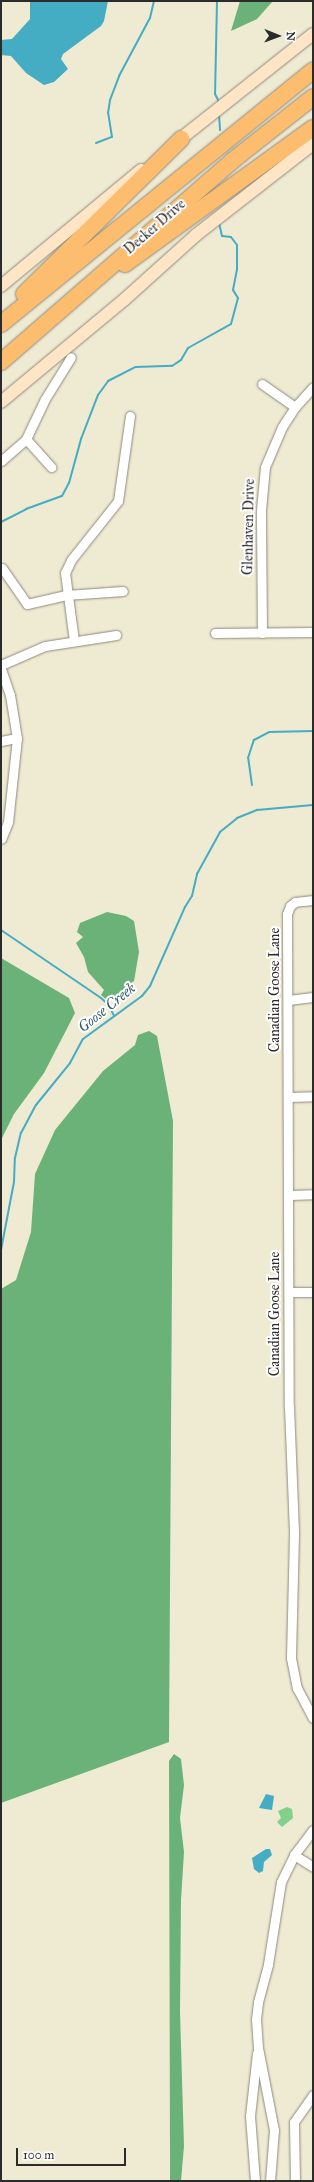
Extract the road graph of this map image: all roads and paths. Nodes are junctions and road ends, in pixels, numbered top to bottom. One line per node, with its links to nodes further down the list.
1 (313, 34): 5 (main road)
2 (313, 70): 10 (highway, Decker Drive)
3 (313, 97): 7 (highway, Decker Drive)
4 (313, 128): 7 (highway)
5 (181, 139): 8 (main road); 9 (highway)
6 (313, 144): 15 (main road)
7 (104, 271): 12 (highway, Decker Drive)
8 (1, 286)
9 (1, 317)
10 (1, 324)
11 (71, 357): 18 (street)
12 (1, 362)
13 (262, 384): 16 (street)
14 (313, 387): 16 (street, Glenhaven Drive)
15 (1, 402)
16 (295, 407): 26 (street, Glenhaven Drive)
17 (130, 416): 23 (street)
18 (26, 439): 19 (street); 20 (street)
19 (1, 461)
20 (51, 467)
21 (2, 568): 23 (street)
22 (123, 590): 23 (street)
23 (66, 595): 28 (street)
24 (313, 632): 26 (street)
25 (215, 633): 26 (street)
26 (262, 633)
27 (116, 635): 28 (street)
28 (74, 641): 29 (street)
29 (1, 665)
30 (1, 669): 31 (street)
31 (16, 738): 32 (street); 33 (street)
32 (1, 741)
33 (1, 839)
34 (313, 900): 36 (street, Canadian Goose Lane)
35 (313, 997): 36 (street)
36 (288, 1000): 38 (street, Canadian Goose Lane)
37 (313, 1096): 38 (street)
38 (289, 1097): 40 (street, Canadian Goose Lane)
39 (313, 1194): 40 (street)
40 (290, 1195): 41 (street, Canadian Goose Lane)
41 (290, 1292): 42 (street); 43 (street, Canadian Goose Lane)
42 (313, 1292)
43 (313, 1718)
44 (313, 1830): 45 (street)
45 (294, 1855): 46 (street); 47 (street)
46 (313, 1867)
47 (258, 2048): 49 (street); 50 (street)
48 (313, 2096): 51 (street)
49 (255, 2181)
50 (270, 2181)
51 (294, 2181)

